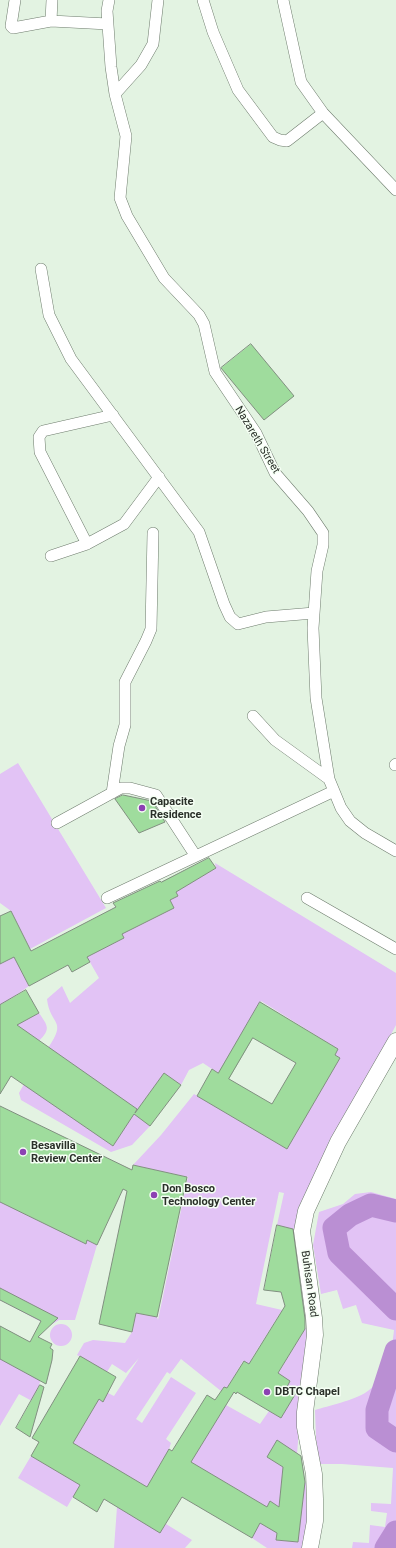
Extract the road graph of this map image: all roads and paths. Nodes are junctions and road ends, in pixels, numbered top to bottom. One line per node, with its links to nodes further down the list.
1 (15, 0): 7 (street)
2 (52, 0): 7 (street)
3 (109, 0): 8 (street, Nazareth Street)
4 (158, 0): 9 (street)
5 (202, 0): 10 (street)
6 (283, 0): 10 (street)
7 (51, 21): 8 (street)
8 (108, 24): 9 (street, Nazareth Street)
9 (115, 94): 18 (street, Nazareth Street)
10 (323, 113): 11 (street)
11 (396, 190)
12 (41, 269): 13 (street)
13 (113, 415): 14 (street); 16 (street)
14 (159, 477): 16 (street); 18 (street)
15 (153, 533): 22 (street)
16 (87, 544): 17 (street)
17 (51, 556)
18 (314, 614): 20 (street, Nazareth Street)
19 (253, 716): 20 (street)
20 (329, 779): 21 (street, Nazareth Street)
21 (334, 791): 24 (street, Nazareth Street); 25 (street)
22 (112, 793): 23 (street); 25 (street)
23 (57, 823)
24 (396, 851)
25 (195, 855): 26 (street)
26 (107, 898)
27 (307, 898): 28 (street)
28 (396, 949)
29 (396, 1041): 30 (street, Buhisan Road)
30 (310, 1548)

